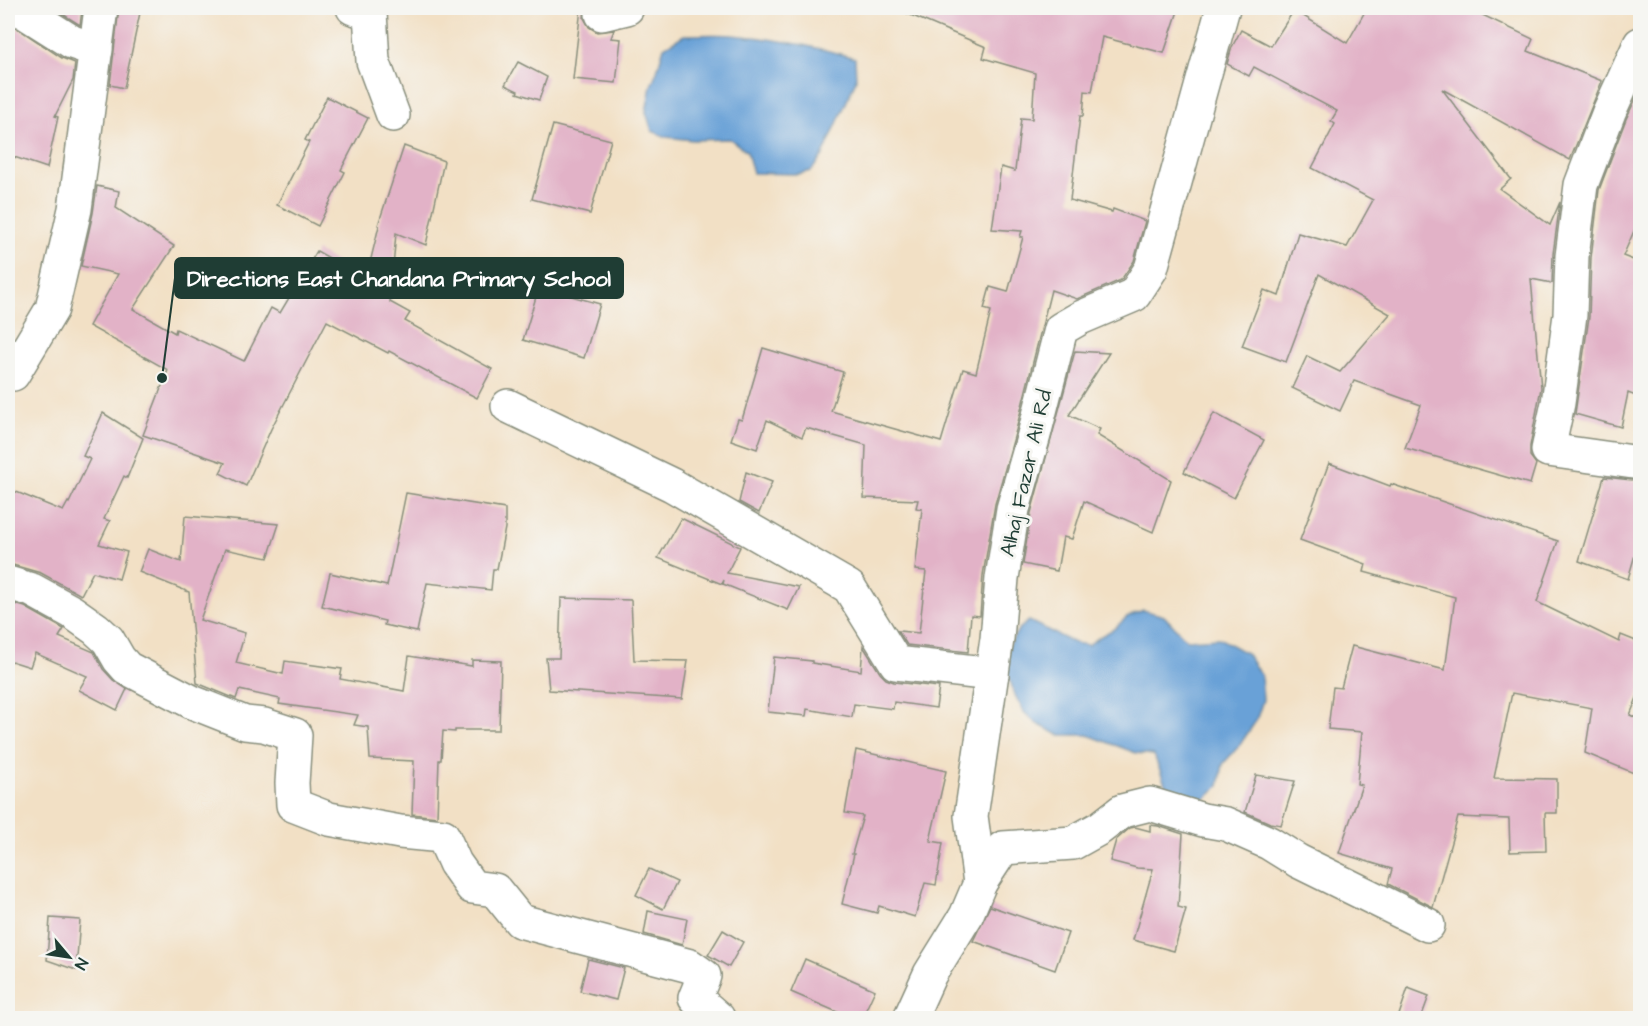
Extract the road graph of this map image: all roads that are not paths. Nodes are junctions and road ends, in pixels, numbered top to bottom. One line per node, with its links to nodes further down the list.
1 (20, 8): 6 (street)
2 (101, 8): 6 (street)
3 (353, 8): 7 (street)
4 (1224, 8): 12 (street, Alhaj Fazar Ali Rd)
5 (1641, 44): 10 (street)
6 (96, 50): 8 (street)
7 (393, 115)
8 (8, 372)
9 (508, 406): 12 (street)
10 (1641, 463)
11 (8, 584): 15 (street)
12 (992, 674): 13 (street, Alhaj Fazar Ali Rd)
13 (980, 883): 14 (street); 16 (street)
14 (1428, 925)
15 (718, 1018)
16 (910, 1018)

